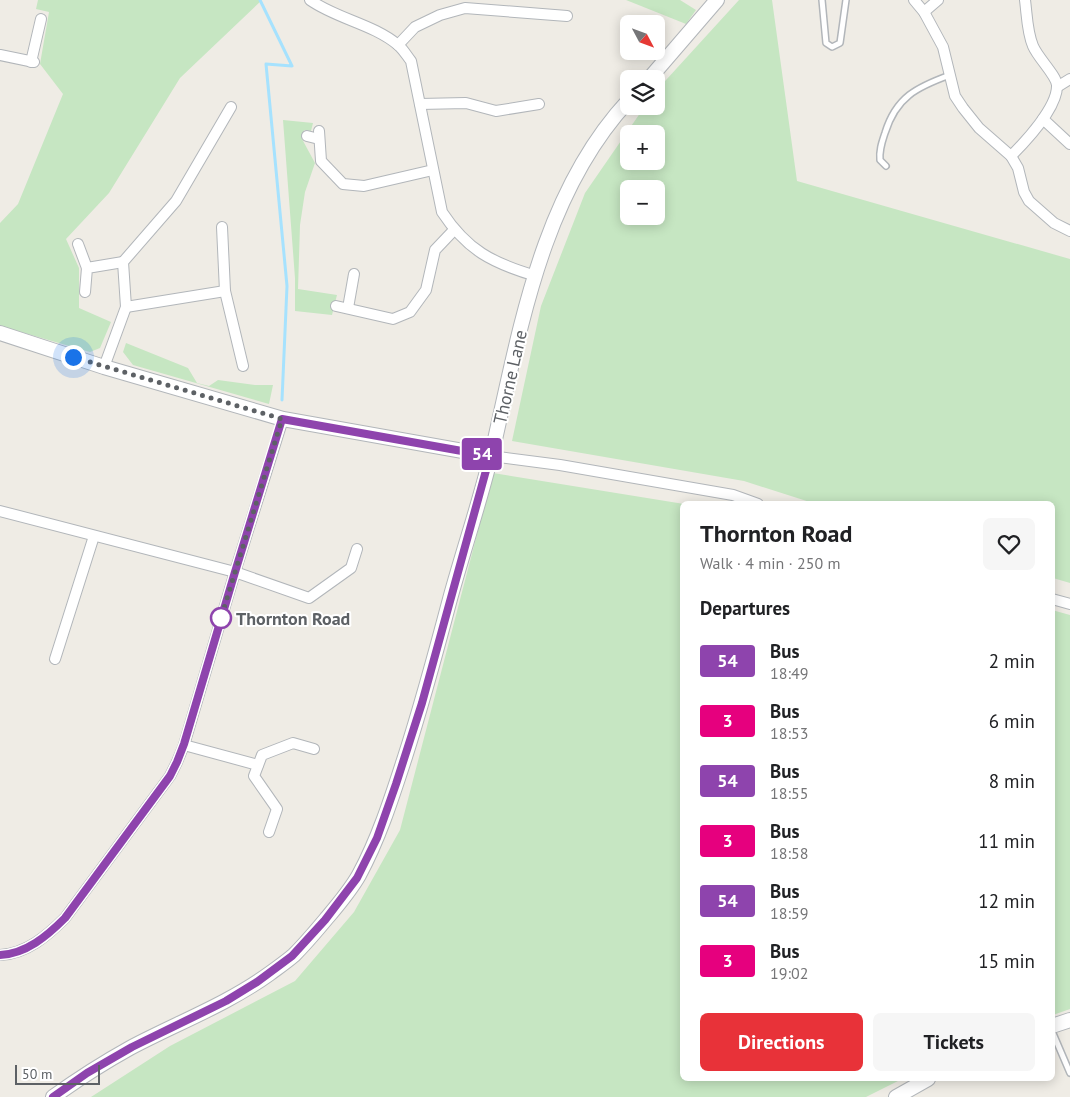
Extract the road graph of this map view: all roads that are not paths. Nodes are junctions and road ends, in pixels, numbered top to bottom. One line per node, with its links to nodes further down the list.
1 (310, 0): 11 (street)
2 (717, 0): 13 (street)
3 (822, 0): 4 (lane)
4 (846, 0)
5 (914, 0): 8 (street)
6 (938, 0): 8 (street)
7 (1025, 0): 16 (street)
8 (924, 12): 14 (street)
9 (568, 16): 11 (street)
10 (41, 19): 12 (street)
11 (398, 46): 17 (street)
12 (0, 55)
13 (658, 70)
14 (950, 75): 24 (street); 25 (lane)
15 (1070, 79): 16 (street)
16 (1057, 87): 21 (street)
17 (420, 104): 18 (street); 26 (street)
18 (539, 104)
19 (231, 107): 31 (street)
20 (620, 110): 34 (street, Thorne Lane)
21 (1043, 119): 23 (street); 24 (street)
22 (307, 136): 26 (street)
23 (1070, 144)
24 (1011, 156): 29 (street)
25 (886, 166)
26 (433, 170): 28 (street)
27 (222, 227): 35 (street)
28 (454, 230): 34 (street); 39 (street)
29 (1070, 231)
30 (78, 244): 32 (street)
31 (123, 262): 32 (street); 38 (street)
32 (88, 268): 36 (street)
33 (354, 274): 39 (street)
34 (536, 276): 44 (street, Thorne Lane)
35 (225, 291): 38 (street); 41 (street)
36 (85, 292)
37 (336, 306): 39 (street)
38 (126, 307): 42 (street)
39 (348, 308)
40 (0, 334): 42 (street)
41 (243, 366)
42 (104, 367): 43 (street)
43 (282, 419): 44 (street); 49 (street)
44 (490, 456): 45 (street); 63 (street, Thorne Lane)
45 (748, 501)
46 (0, 511): 47 (street)
47 (94, 536): 49 (street); 52 (street)
48 (357, 549): 49 (street)
49 (235, 572): 53 (street)
50 (1055, 600): 51 (street)
51 (1070, 604)
52 (55, 659)
53 (184, 744): 55 (street); 57 (street)
54 (314, 749): 55 (street)
55 (258, 765): 56 (street)
56 (268, 832)
57 (0, 956)
58 (1070, 1020): 59 (street)
59 (1055, 1025)
60 (1055, 1038): 61 (lane)
61 (1070, 1074)
62 (924, 1081): 64 (street)
63 (53, 1097)
64 (896, 1097)

